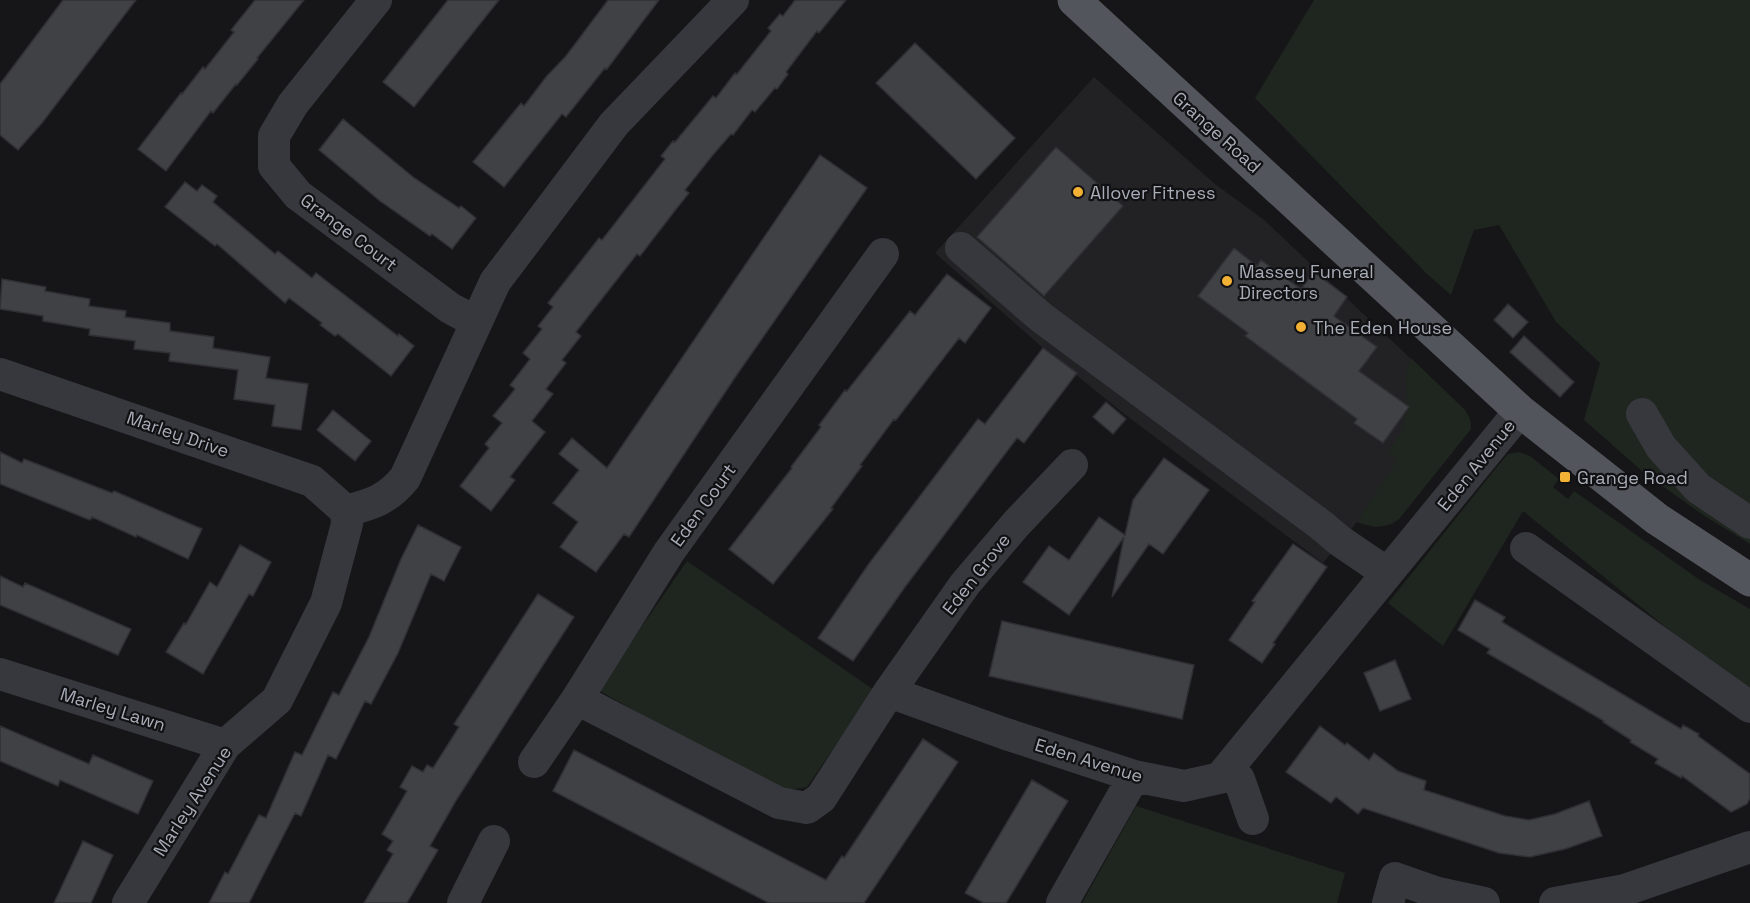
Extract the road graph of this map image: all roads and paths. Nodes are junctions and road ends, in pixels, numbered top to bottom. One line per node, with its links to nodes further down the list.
1 (375, 0): 6 (street, Grange Court)
2 (734, 0): 6 (street)
3 (1074, 0): 8 (main road, Grange Road)
4 (961, 248): 14 (street)
5 (883, 254): 18 (street, Eden Court)
6 (476, 322): 11 (street)
7 (0, 374): 11 (street, Marley Drive)
8 (1520, 411): 14 (street, Eden Avenue); 15 (main road, Grange Road)
9 (1642, 414): 12 (street)
10 (1072, 465): 17 (street, Eden Grove)
11 (346, 511): 20 (street, Marley Avenue)
12 (1750, 524)
13 (1526, 548): 19 (street)
14 (1387, 573): 22 (street, Eden Avenue)
15 (1750, 580)
16 (0, 674): 20 (street, Marley Lawn)
17 (889, 692): 18 (street); 23 (street, Eden Avenue)
18 (578, 699): 21 (street, Eden Court)
19 (1750, 707)
20 (225, 745): 27 (street, Marley Avenue)
21 (534, 762)
22 (1224, 773): 23 (street, Eden Avenue); 24 (street)
23 (1134, 776): 29 (street)
24 (1253, 819)
25 (494, 841): 28 (street)
26 (1750, 847): 32 (street)
27 (128, 903)
28 (463, 903)
29 (1062, 903)
30 (1388, 903): 31 (street)
31 (1484, 903)
32 (1555, 903)

